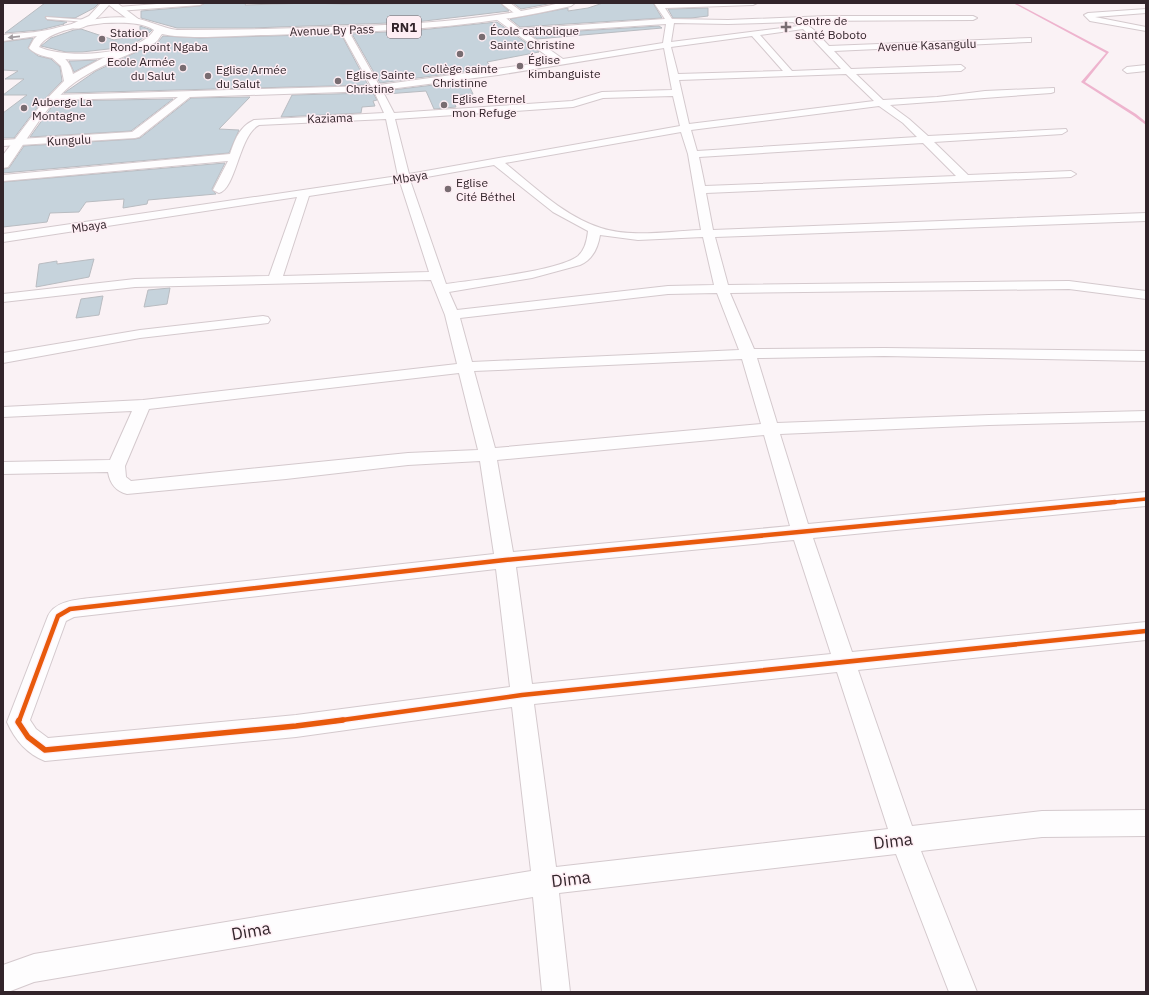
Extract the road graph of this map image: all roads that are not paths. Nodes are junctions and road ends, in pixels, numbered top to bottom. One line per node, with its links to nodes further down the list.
1 (106, 3): 14 (main road)
2 (200, 3): 7 (street)
3 (505, 3): 9 (street)
4 (571, 3): 9 (main road, Avenue By Pass / RN1)
5 (753, 3): 6 (street)
6 (658, 4): 16 (street)
7 (115, 6): 15 (main road)
8 (1146, 11): 19 (street)
9 (521, 14): 10 (main road, Avenue By Pass / RN1)
10 (499, 17): 21 (main road, Avenue By Pass / RN1); 22 (street)
11 (47, 18): 14 (lane)
12 (974, 18): 13 (street)
13 (793, 19): 16 (street); 18 (street)
14 (87, 21): 17 (main road)
15 (136, 21): 17 (main road, RN1); 20 (main road, RN1)
16 (670, 21): 22 (street); 30 (street)
17 (75, 26): 23 (main road, RN1)
18 (804, 27): 25 (street); 32 (street)
19 (1146, 29)
20 (159, 30): 24 (main road, RN1); 28 (main road, RN1)
21 (344, 30): 24 (main road, Avenue By Pass / RN1); 45 (street)
22 (519, 31): 36 (street)
23 (54, 32): 26 (main road, RN1, one-way to 26); 34 (main road, RN1)
24 (235, 33): 28 (main road, RN1)
25 (754, 33): 30 (street); 42 (street)
26 (3, 38)
27 (1028, 40): 31 (street, Avenue Kasangulu)
28 (147, 43): 33 (main road, RN1)
29 (3, 45): 34 (main road, RN1)
30 (667, 45): 36 (street); 43 (street)
31 (887, 46): 32 (street, Avenue Kasangulu); 39 (street)
32 (826, 49): 41 (street)
33 (130, 50): 35 (main road, RN1); 44 (main road)
34 (39, 52): 35 (main road, RN1)
35 (56, 57): 44 (main road)
36 (561, 62): 45 (street)
37 (961, 68): 39 (street)
38 (1146, 68): 40 (street)
39 (912, 70): 41 (street)
40 (1127, 70)
41 (848, 71): 42 (street); 50 (street)
42 (788, 73): 43 (street)
43 (675, 77): 47 (street)
44 (69, 81): 49 (main road)
45 (376, 88): 48 (street); 51 (street)
46 (1051, 90): 50 (street, Mbaya)
47 (677, 93): 51 (street, Kaziama); 52 (street)
48 (187, 95): 49 (street); 55 (street, Kungulu)
49 (53, 98): 55 (main road)
50 (881, 103): 52 (street, Mbaya); 54 (street)
51 (390, 116): 58 (street, Kaziama); 63 (street)
52 (685, 128): 57 (street); 59 (street, Mbaya)
53 (1062, 131): 54 (street)
54 (926, 140): 57 (street); 64 (street)
55 (20, 142): 56 (street, Kungulu); 60 (main road)
56 (3, 143)
57 (693, 154): 66 (street)
58 (235, 156): 62 (street); 65 (street, Kaziama)
59 (497, 162): 63 (street, Mbaya); 69 (street)
60 (3, 164)
61 (1071, 174): 64 (street)
62 (3, 178)
63 (404, 178): 67 (street, Mbaya); 73 (street)
64 (966, 179): 66 (street)
65 (219, 190)
66 (698, 190): 70 (street)
67 (304, 194): 71 (street, Mbaya); 72 (street)
68 (1146, 217): 70 (street)
69 (594, 229): 70 (street); 73 (street)
70 (708, 233): 74 (street)
71 (3, 238)
72 (275, 279): 73 (street); 76 (street)
73 (439, 283): 77 (street)
74 (722, 289): 75 (street); 77 (street); 79 (street)
75 (1146, 295)
76 (3, 298)
77 (452, 315): 82 (street)
78 (263, 320): 81 (street)
79 (748, 354): 80 (street); 82 (street); 86 (street)
80 (1146, 356)
81 (3, 358)
82 (467, 367): 83 (street); 87 (street)
83 (143, 405): 84 (street); 88 (street)
84 (3, 412)
85 (1146, 416): 86 (street)
86 (771, 429): 87 (street); 91 (street)
87 (488, 455): 88 (street); 92 (street)
88 (116, 466): 89 (street)
89 (3, 468)
90 (1146, 499): 91 (street)
91 (801, 532): 92 (street); 94 (street)
92 (505, 560): 95 (street); 95 (street)
93 (1146, 631): 94 (street)
94 (844, 661): 95 (street); 97 (street)
95 (522, 695): 98 (street)
96 (1146, 823): 97 (street, Dima)
97 (904, 840): 98 (street, Dima); 101 (street)
98 (545, 882): 99 (street, Dima); 100 (street)
99 (3, 980)
100 (556, 992)
101 (963, 992)

